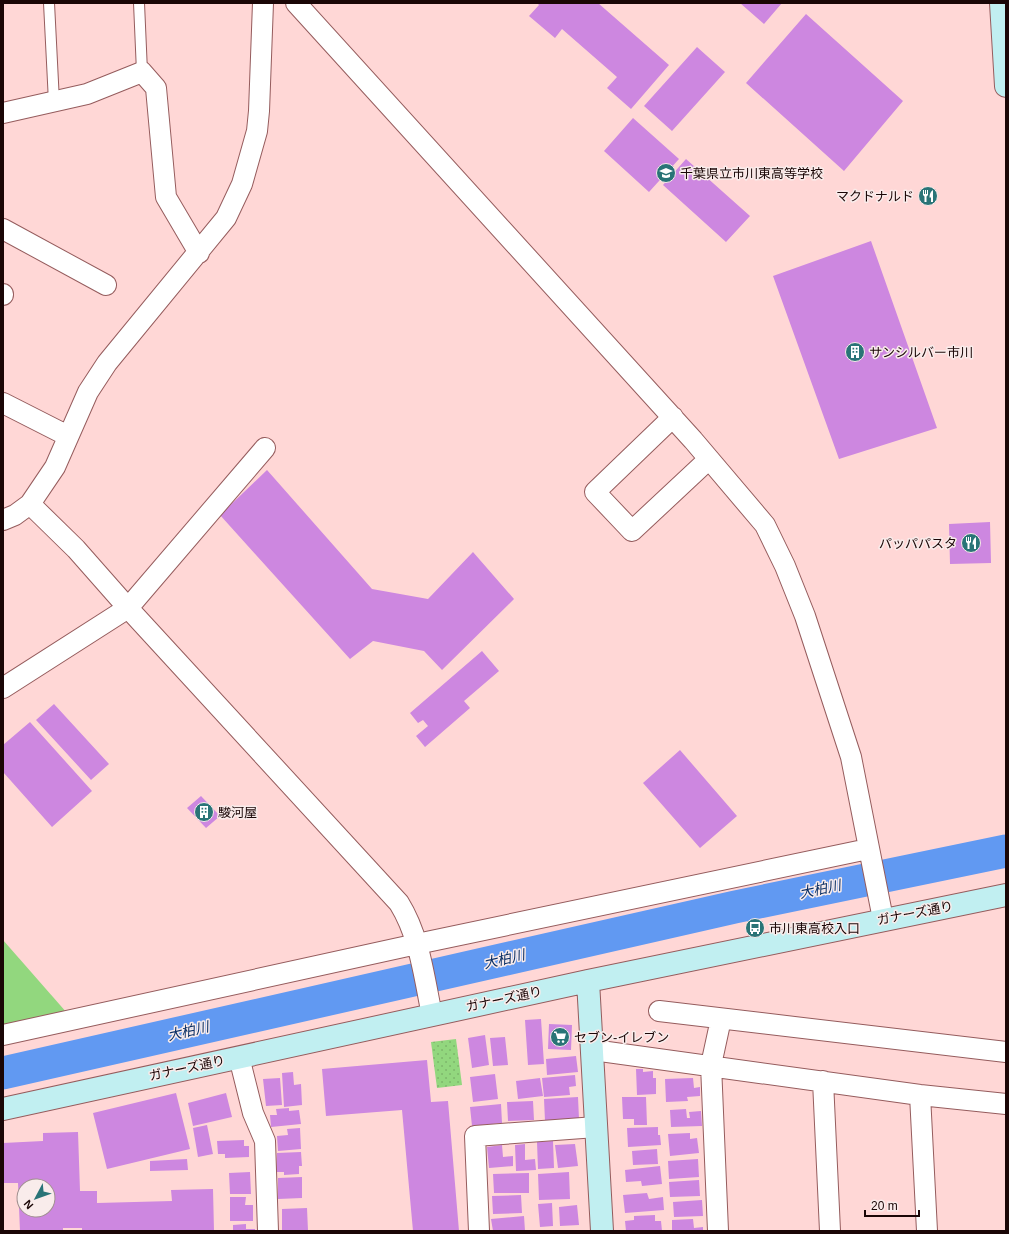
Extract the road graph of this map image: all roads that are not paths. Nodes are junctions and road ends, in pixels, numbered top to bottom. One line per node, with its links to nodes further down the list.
1 (49, 3): 8 (lane)
2 (139, 3): 6 (lane)
3 (263, 3): 11 (street)
4 (296, 3): 14 (street)
5 (1001, 3): 7 (street)
6 (142, 72): 8 (street); 11 (street)
7 (1006, 86)
8 (54, 102): 9 (street)
9 (3, 113)
10 (3, 229): 12 (street)
11 (199, 253): 15 (street)
12 (106, 285)
13 (3, 403): 15 (street)
14 (672, 417): 17 (street); 17 (street)
15 (68, 436): 18 (street)
16 (265, 448): 20 (street)
17 (709, 459): 22 (street)
18 (30, 504): 19 (street); 20 (street)
19 (3, 520)
20 (128, 608): 21 (street); 25 (street)
21 (3, 688)
22 (868, 849): 24 (street); 25 (street)
23 (1006, 895): 24 (street, ガナーズ通り)
24 (883, 919): 26 (street, ガナーズ通り)
25 (417, 944): 28 (street); 30 (street)
26 (588, 981): 28 (street, ガナーズ通り); 31 (street)
27 (659, 1011): 29 (street)
28 (432, 1015): 33 (street, ガナーズ通り)
29 (721, 1018): 32 (street); 34 (street)
30 (3, 1035)
31 (593, 1050): 34 (street); 39 (street)
32 (1006, 1052)
33 (239, 1057): 38 (street, ガナーズ通り); 40 (street)
34 (711, 1065): 35 (street); 43 (street)
35 (823, 1081): 36 (street); 44 (street)
36 (920, 1095): 37 (street); 45 (street)
37 (1006, 1104)
38 (3, 1109)
39 (596, 1127): 41 (street); 42 (street)
40 (268, 1231)
41 (479, 1231)
42 (602, 1231)
43 (718, 1231)
44 (830, 1231)
45 (927, 1231)

